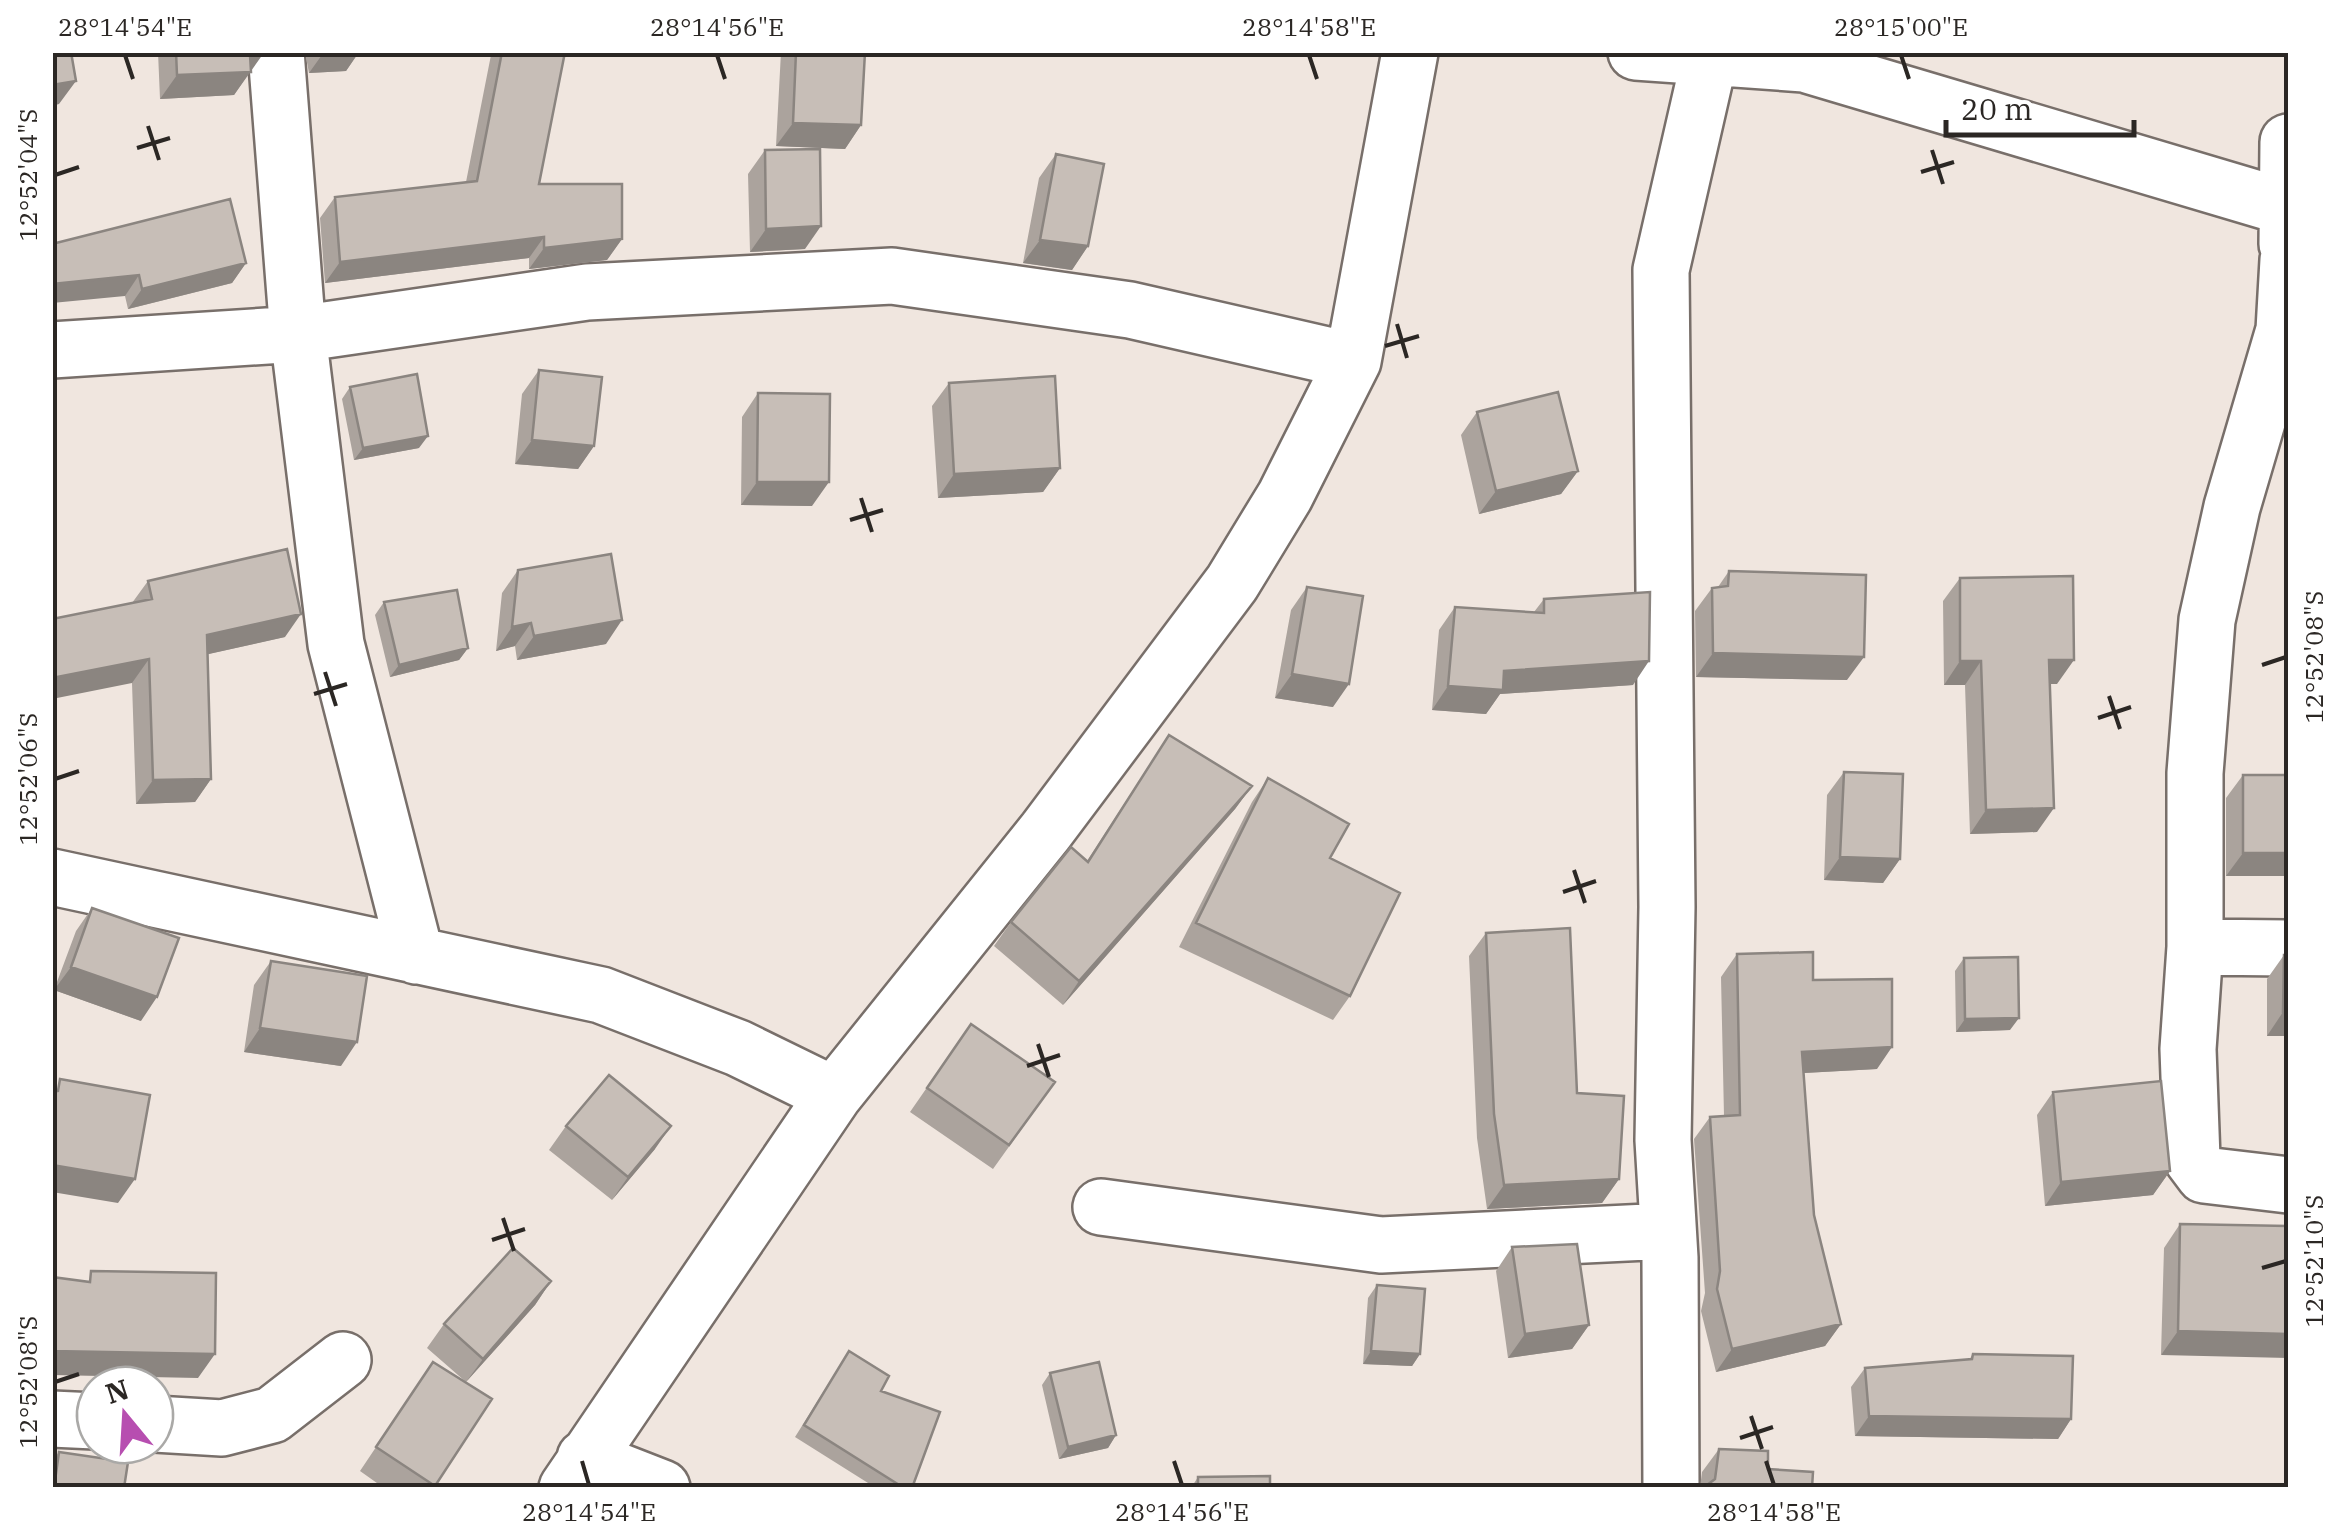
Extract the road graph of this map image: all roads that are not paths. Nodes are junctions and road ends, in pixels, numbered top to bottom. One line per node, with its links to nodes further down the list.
1 (276, 52): 7 (street)
2 (1410, 52): 9 (street)
3 (1636, 52): 4 (street)
4 (1710, 56): 6 (street); 17 (street)
5 (2288, 142): 6 (street)
6 (2287, 242): 11 (street)
7 (298, 334): 8 (street); 9 (street); 13 (street)
8 (52, 350)
9 (1352, 361): 14 (street)
10 (52, 877): 13 (street)
11 (2195, 948): 12 (street); 15 (street)
12 (2288, 948)
13 (416, 956): 14 (street)
14 (834, 1095): 20 (street)
15 (2288, 1185)
16 (1101, 1208): 17 (street)
17 (1668, 1231): 22 (street)
18 (343, 1360): 19 (street)
19 (175, 1425)
20 (576, 1473): 21 (street)
21 (662, 1488)
22 (1672, 1488)

